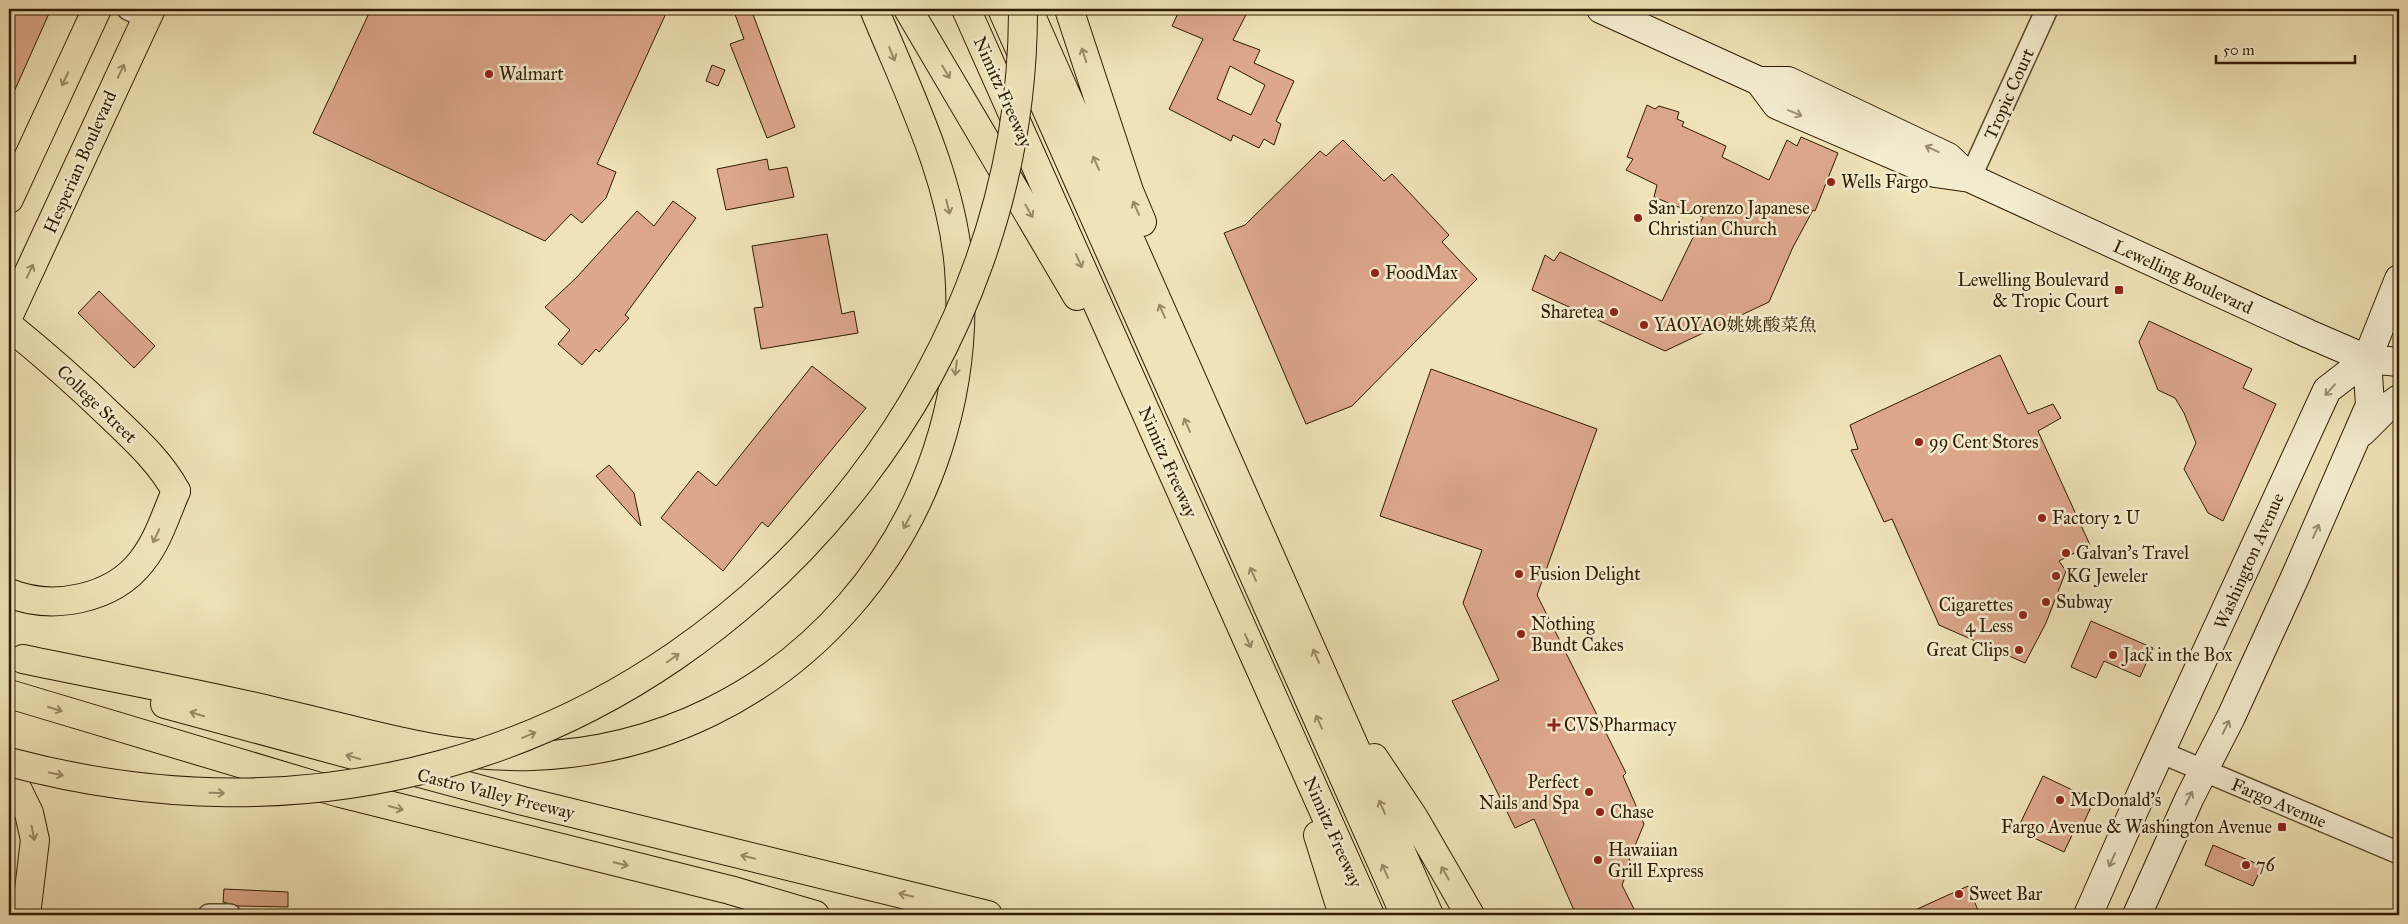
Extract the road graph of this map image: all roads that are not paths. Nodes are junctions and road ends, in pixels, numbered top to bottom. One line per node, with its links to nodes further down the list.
1 (97, 9): 13 (main road, one-way to 13)
2 (874, 9): 24 (main road, one-way to 24)
3 (908, 9): 20 (main road, one-way to 20)
4 (966, 9): 20 (main road, Nimitz Freeway, one-way to 20)
5 (1002, 9): 40 (main road, one-way to 5)
6 (1023, 9): 29 (main road, one-way to 6, bridge)
7 (1028, 9): 22 (main road, one-way to 7)
8 (1069, 9): 22 (main road, one-way to 8)
9 (1601, 9): 12 (main road, Lewelling Boulevard)
10 (2047, 9): 12 (street, Tropic Court)
11 (142, 12): 15 (main road, Hesperian Boulevard, one-way to 11)
12 (1970, 178): 17 (main road, Lewelling Boulevard)
13 (9, 199)
14 (2399, 279): 17 (main road)
15 (9, 315)
16 (9, 326): 23 (main road, College Street, one-way to 23)
17 (2367, 359): 18 (main road, Lewelling Boulevard); 21 (main road); 28 (main road, Washington Avenue, one-way to 28)
18 (2399, 362)
19 (2399, 399): 21 (main road)
20 (1157, 436): 27 (main road, Nimitz Freeway, one-way to 27)
21 (2356, 438): 30 (main road, one-way to 21)
22 (1261, 531): 26 (main road, one-way to 22)
23 (9, 593)
24 (16, 657): 37 (main road, Castro Valley Freeway, one-way to 24)
25 (9, 694): 36 (main road, one-way to 36)
26 (1335, 701): 41 (main road, one-way to 26); 42 (main road, one-way to 26)
27 (1281, 716): 38 (main road); 39 (main road, Nimitz Freeway)
28 (2160, 752): 30 (street, Fargo Avenue); 43 (main road, Washington Avenue, one-way to 43)
29 (9, 762)
30 (2203, 771): 32 (street, Fargo Avenue); 44 (main road, one-way to 30)
31 (9, 772): 33 (main road, one-way to 33)
32 (2399, 852)
33 (26, 915)
34 (209, 915): 35 (street)
35 (230, 915)
36 (815, 915)
37 (988, 915)
38 (1343, 915)
39 (1370, 915)
40 (1406, 915)
41 (1429, 915)
42 (1470, 915)
43 (2088, 915)
44 (2136, 915)

